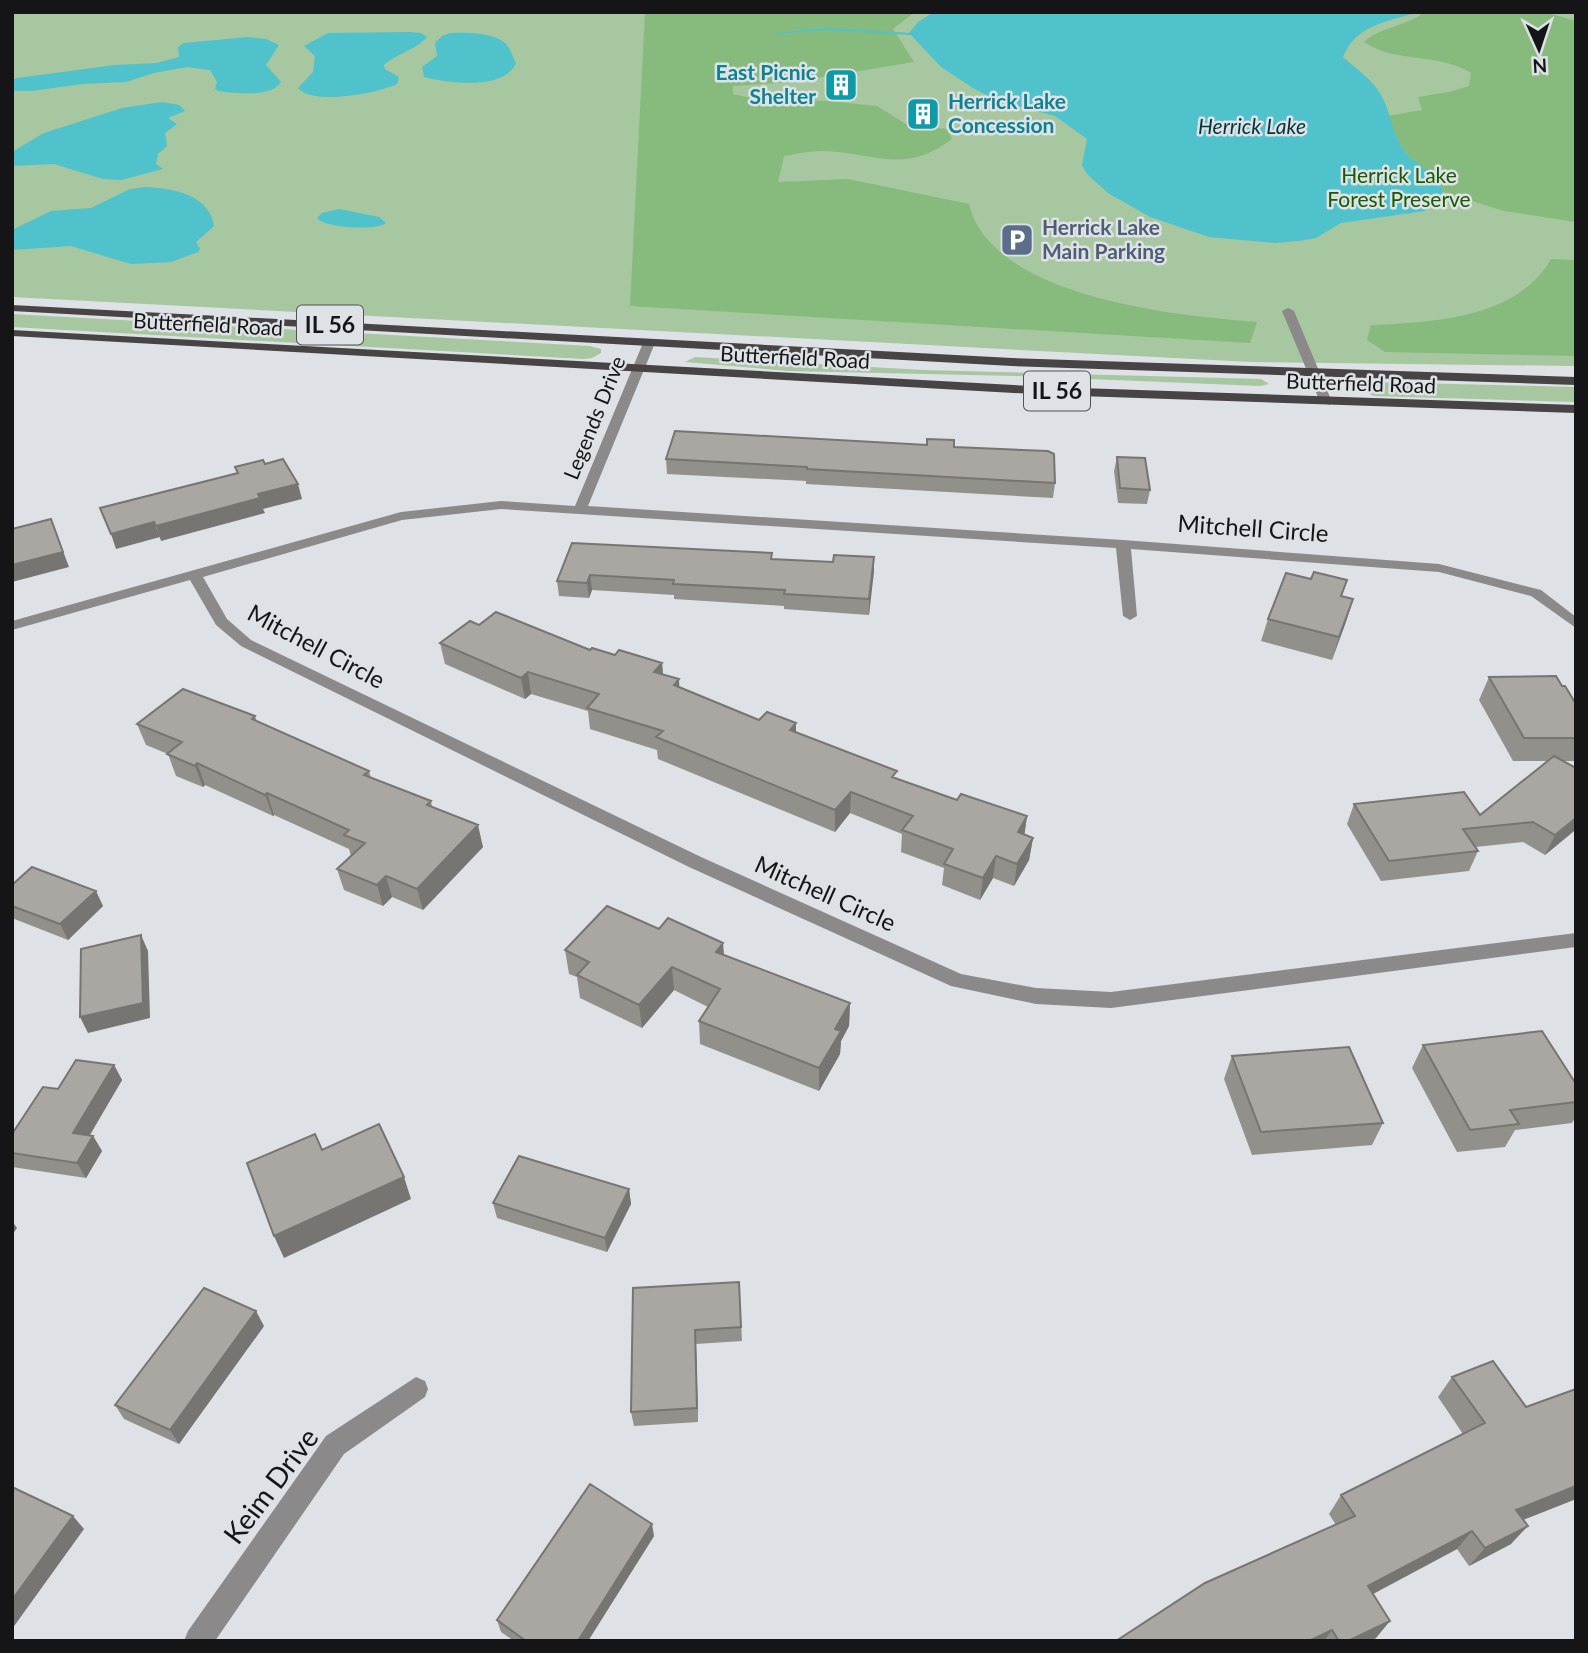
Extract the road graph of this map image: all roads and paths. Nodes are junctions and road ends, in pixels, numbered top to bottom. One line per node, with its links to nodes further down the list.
1 (12, 308): 4 (main road, Butterfield Road / IL 56)
2 (1288, 311): 6 (street)
3 (12, 333): 5 (main road, Butterfield Road / IL 56)
4 (649, 343): 5 (street, Legends Drive); 6 (main road, Butterfield Road / IL 56)
5 (638, 369): 8 (main road, Butterfield Road / IL 56); 10 (street, Legends Drive)
6 (1315, 374): 7 (main road, Butterfield Road / IL 56); 8 (street)
7 (1576, 381)
8 (1326, 402): 9 (main road, Butterfield Road / IL 56)
9 (1576, 409)
10 (580, 509): 11 (street, Mitchell Circle); 12 (street, Mitchell Circle)
11 (1123, 544): 13 (street); 14 (street, Mitchell Circle)
12 (194, 575): 15 (street); 16 (street, Mitchell Circle)
13 (1130, 616)
14 (1576, 624)
15 (12, 626)
16 (1576, 940)
17 (416, 1389): 18 (street, Keim Drive)
18 (198, 1641)

